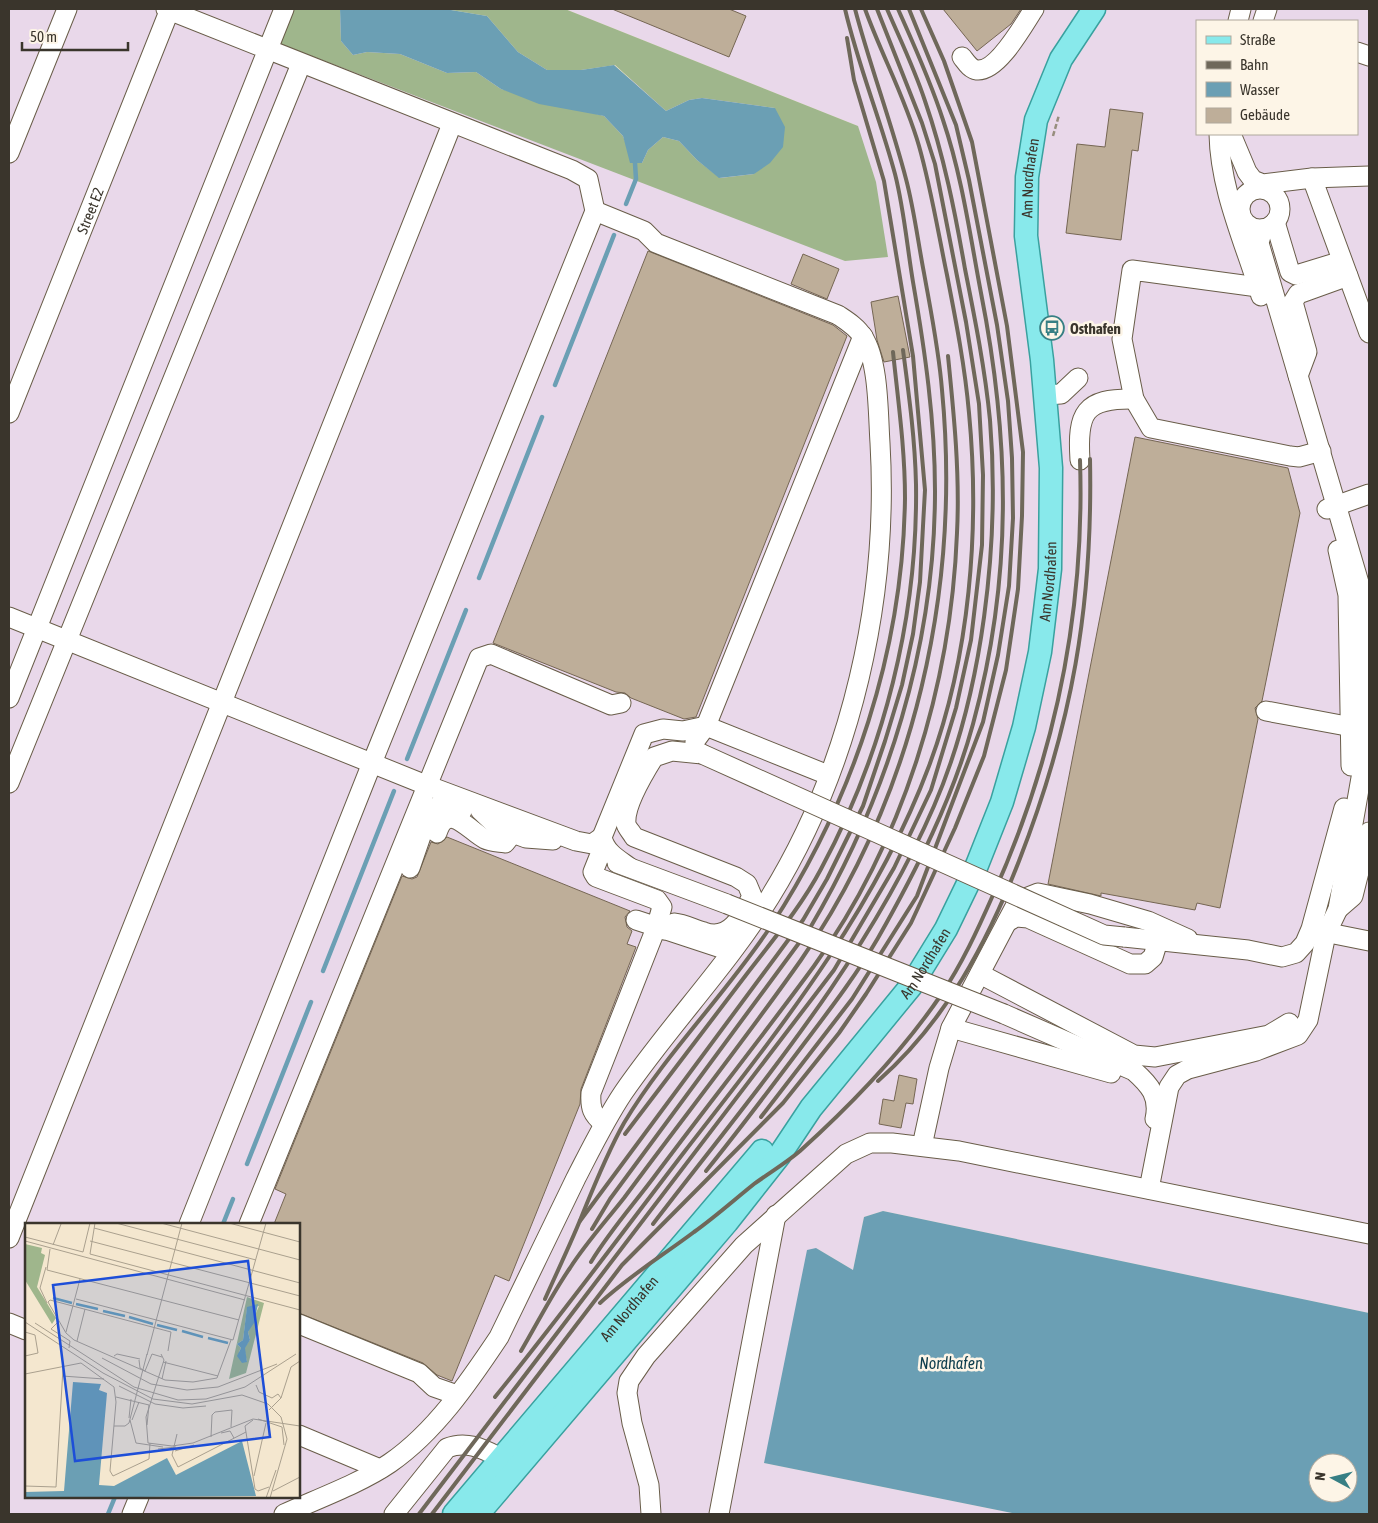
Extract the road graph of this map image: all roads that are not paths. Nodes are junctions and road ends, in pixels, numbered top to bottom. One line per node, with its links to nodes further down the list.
1 (67, 9): 11 (lane)
2 (169, 9): 6 (lane); 26 (lane, Street E2)
3 (284, 9): 6 (lane)
4 (1034, 9): 7 (lane)
5 (1094, 9): 24 (main road, Am Nordhafen)
6 (268, 50): 8 (lane); 34 (lane)
7 (962, 57)
8 (301, 64): 9 (lane); 35 (lane)
9 (452, 124): 16 (lane); 38 (lane)
10 (1224, 135): 13 (lane); 14 (lane); 19 (lane)
11 (9, 153)
12 (1369, 176): 13 (lane)
13 (1312, 178): 15 (lane); 18 (lane)
14 (1243, 198): 15 (lane); 17 (lane)
15 (1276, 198): 17 (lane)
16 (595, 211): 21 (lane); 44 (lane)
17 (1263, 226): 18 (lane); 19 (lane); 22 (lane)
18 (1345, 268): 20 (lane); 22 (lane)
19 (1256, 281): 25 (lane); 27 (lane)
20 (1369, 333)
21 (863, 336): 40 (lane); 45 (lane)
22 (1298, 376): 27 (lane)
23 (1078, 378): 24 (lane)
24 (1045, 395): 71 (main road, Am Nordhafen)
25 (1134, 399): 27 (lane); 28 (lane)
26 (9, 413)
27 (1315, 452): 30 (lane)
28 (1085, 460)
29 (1369, 494): 30 (lane)
30 (1332, 507): 31 (lane); 41 (lane)
31 (1362, 593): 32 (lane); 41 (lane)
32 (1369, 616)
33 (9, 617): 34 (lane)
34 (37, 629): 35 (lane); 36 (lane)
35 (66, 640): 38 (lane); 46 (lane)
36 (9, 698)
37 (621, 703): 47 (lane)
38 (222, 705): 44 (lane); 79 (lane)
39 (1266, 710): 41 (lane)
40 (706, 726): 42 (lane); 43 (lane); 45 (lane)
41 (1364, 734): 56 (lane); 60 (lane)
42 (698, 752): 43 (lane); 59 (lane); 61 (lane, bridge)
43 (633, 760): 52 (lane)
44 (372, 763): 47 (lane); 76 (lane)
45 (828, 775): 64 (lane)
46 (9, 783)
47 (426, 785): 48 (lane); 77 (lane)
48 (476, 805): 49 (lane); 52 (lane)
49 (506, 830): 51 (lane); 53 (lane); 55 (lane)
50 (1369, 832): 56 (lane)
51 (437, 833)
52 (602, 837): 54 (lane)
53 (595, 855): 54 (lane); 59 (lane)
54 (629, 867): 70 (lane, bridge)
55 (410, 868)
56 (1338, 909): 60 (lane)
57 (636, 920): 59 (lane)
58 (1007, 922): 61 (lane); 63 (lane); 65 (lane)
59 (660, 929): 64 (lane); 66 (lane); 72 (lane)
60 (1318, 931): 62 (lane); 63 (lane); 69 (lane)
61 (1158, 941): 63 (lane)
62 (1369, 941)
63 (1204, 946)
64 (735, 947): 66 (lane)
65 (980, 974): 67 (lane); 68 (lane)
66 (703, 987): 72 (lane)
67 (1288, 1023)
68 (951, 1028): 70 (lane); 73 (lane)
69 (1221, 1059): 70 (lane); 74 (lane)
70 (1112, 1066): 74 (lane)
71 (811, 1108): 85 (main road, Am Nordhafen); 92 (main road, Am Nordhafen)
72 (604, 1124): 83 (lane)
73 (922, 1146): 74 (lane); 75 (lane)
74 (1145, 1188): 78 (lane)
75 (776, 1215): 93 (lane); 94 (lane)
76 (189, 1223)
77 (249, 1223)
78 (1369, 1234)
79 (9, 1238)
80 (9, 1322): 82 (lane)
81 (300, 1324): 83 (lane)
82 (25, 1330)
83 (457, 1394): 86 (lane)
84 (300, 1436): 86 (lane)
85 (501, 1458): 90 (lane); 91 (main road, Am Nordhafen)
86 (380, 1469): 89 (lane)
87 (139, 1498): 88 (lane)
88 (132, 1514)
89 (287, 1514)
90 (394, 1514)
91 (454, 1514)
92 (478, 1514)
93 (652, 1514)
94 (719, 1514)

